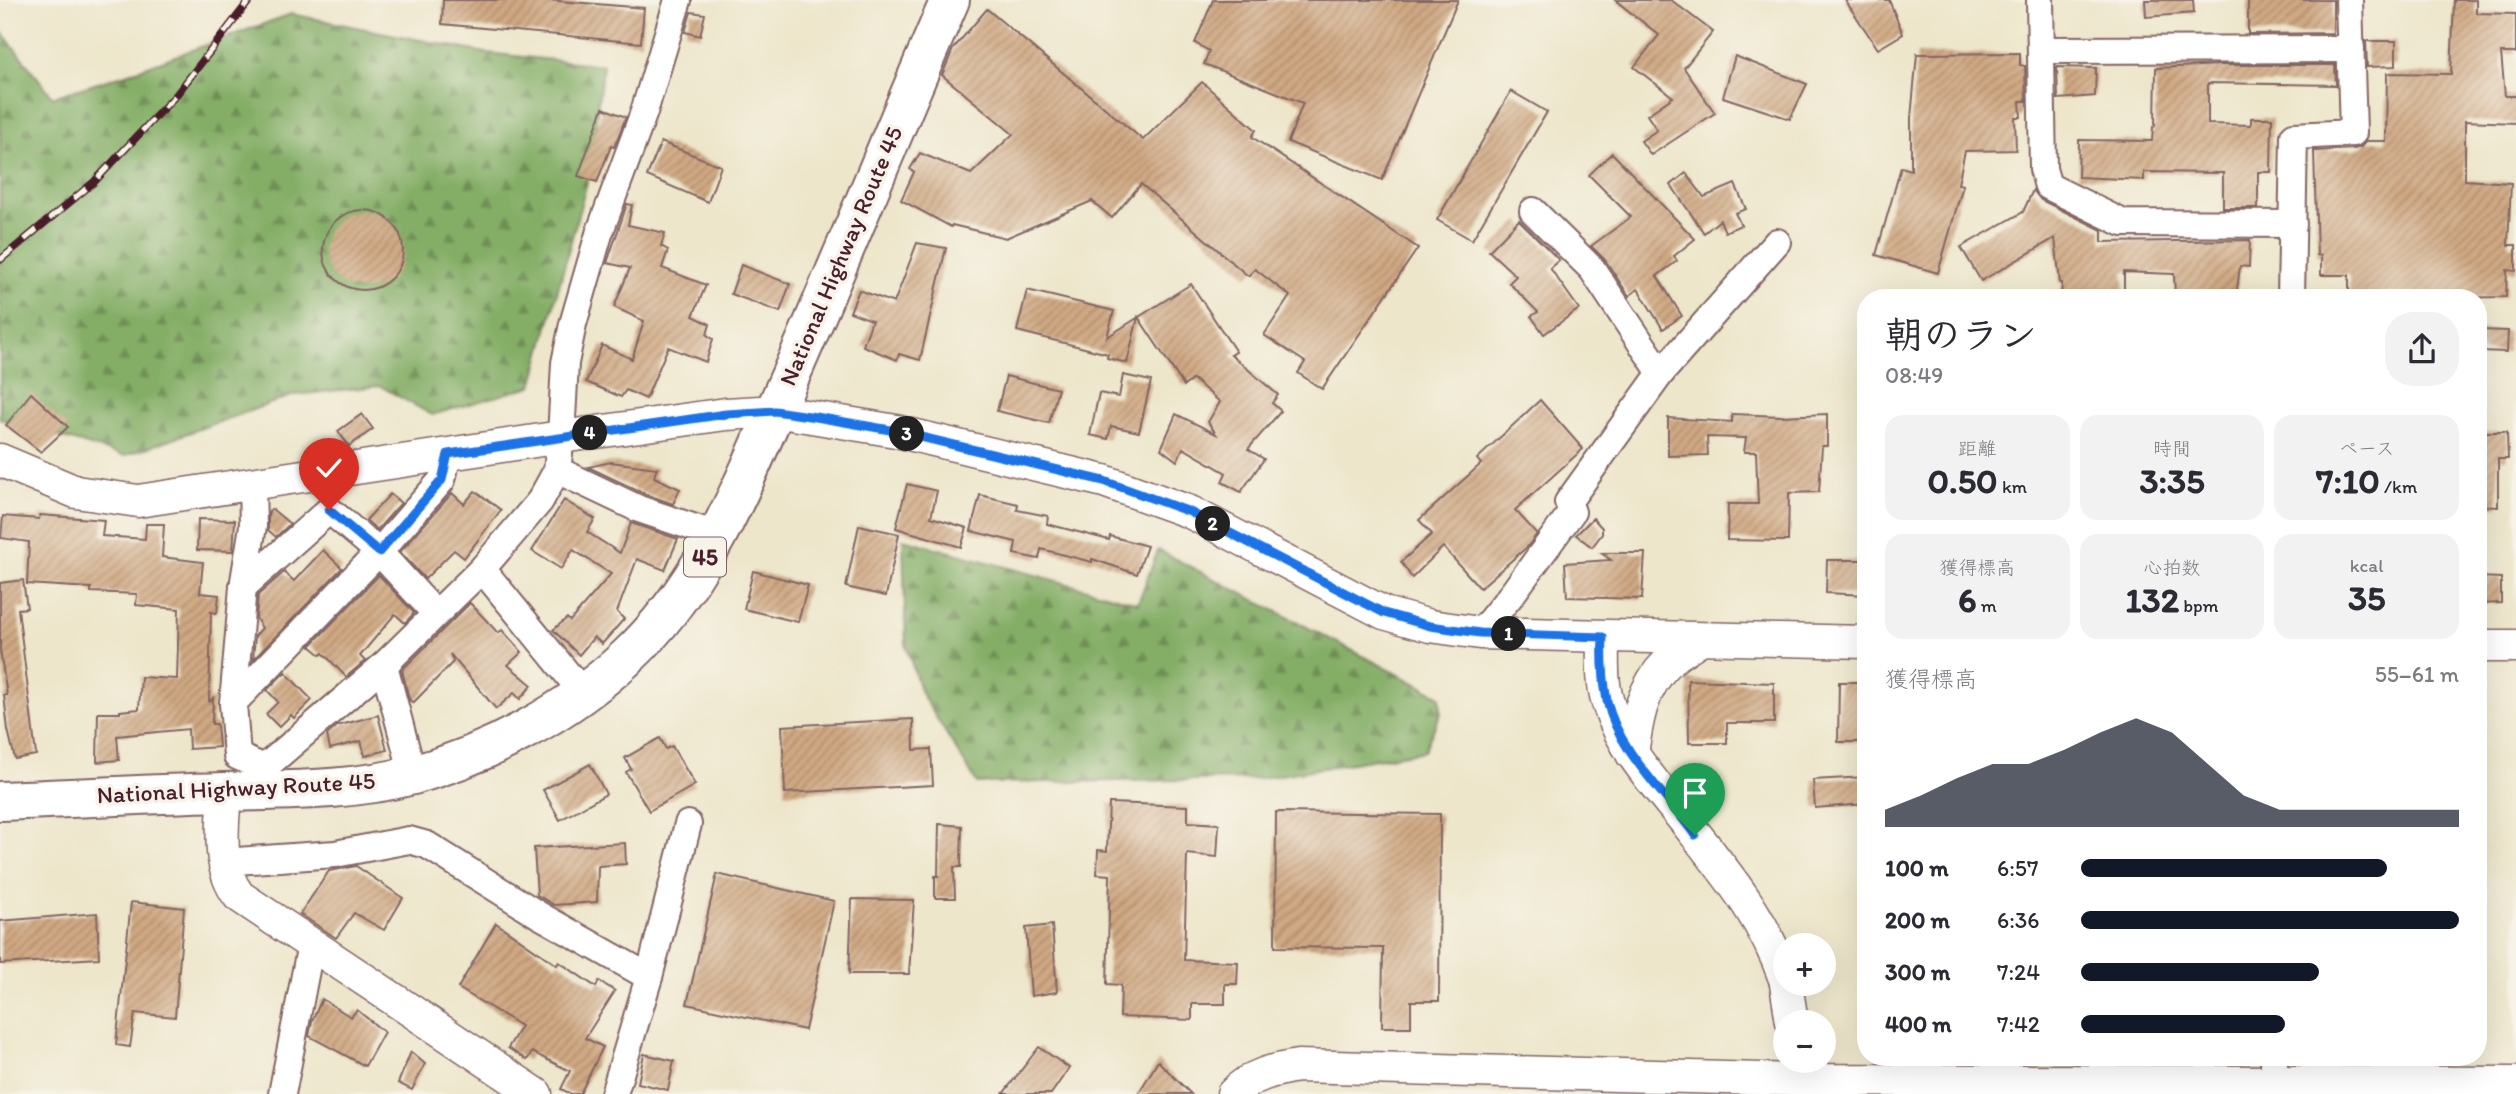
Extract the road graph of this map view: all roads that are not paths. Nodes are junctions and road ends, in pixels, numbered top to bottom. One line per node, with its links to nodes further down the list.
1 (678, 0): 13 (street)
2 (950, 0): 12 (highway, National Highway Route 45 / 45)
3 (2040, 0): 6 (street)
4 (2349, 0): 5 (street)
5 (2351, 49): 6 (street); 8 (street)
6 (2041, 50): 8 (street)
7 (1533, 211): 11 (street)
8 (2293, 223): 10 (street)
9 (1777, 242): 11 (street)
10 (2291, 289)
11 (1661, 373): 23 (street)
12 (775, 411): 13 (street); 18 (highway, National Highway Route 45 / 45); 23 (street)
13 (561, 437): 14 (street); 16 (street)
14 (448, 454): 17 (street); 19 (street)
15 (0, 460): 17 (street)
16 (557, 470): 18 (street); 20 (street)
17 (252, 483): 21 (street)
18 (719, 536): 30 (highway, National Highway Route 45 / 45)
19 (379, 552): 21 (street); 22 (street); 31 (street)
20 (482, 569): 22 (street); 30 (street)
21 (243, 587): 31 (street)
22 (435, 613): 29 (street)
23 (1480, 633): 24 (street)
24 (1603, 637): 25 (street); 32 (street)
25 (1700, 639): 26 (street); 32 (street)
26 (1857, 642)
27 (2487, 646): 28 (street)
28 (2516, 646)
29 (384, 665): 33 (street); 34 (street)
30 (583, 693): 33 (highway, National Highway Route 45 / 45)
31 (233, 704): 34 (street)
32 (1632, 754): 40 (street)
33 (413, 775): 34 (highway, National Highway Route 45 / 45)
34 (264, 780): 35 (highway, National Highway Route 45 / 45)
35 (225, 792): 36 (highway, National Highway Route 45 / 45); 38 (street)
36 (0, 801)
37 (688, 824): 41 (street)
38 (223, 862): 39 (street); 41 (street)
39 (311, 944): 46 (street); 47 (street)
40 (1773, 949)
41 (649, 977): 48 (street)
42 (2105, 1069): 43 (street); 44 (street)
43 (2274, 1069): 45 (street)
44 (1796, 1078): 49 (street)
45 (2516, 1083)
46 (282, 1094)
47 (536, 1094)
48 (614, 1094)
49 (1233, 1094)

